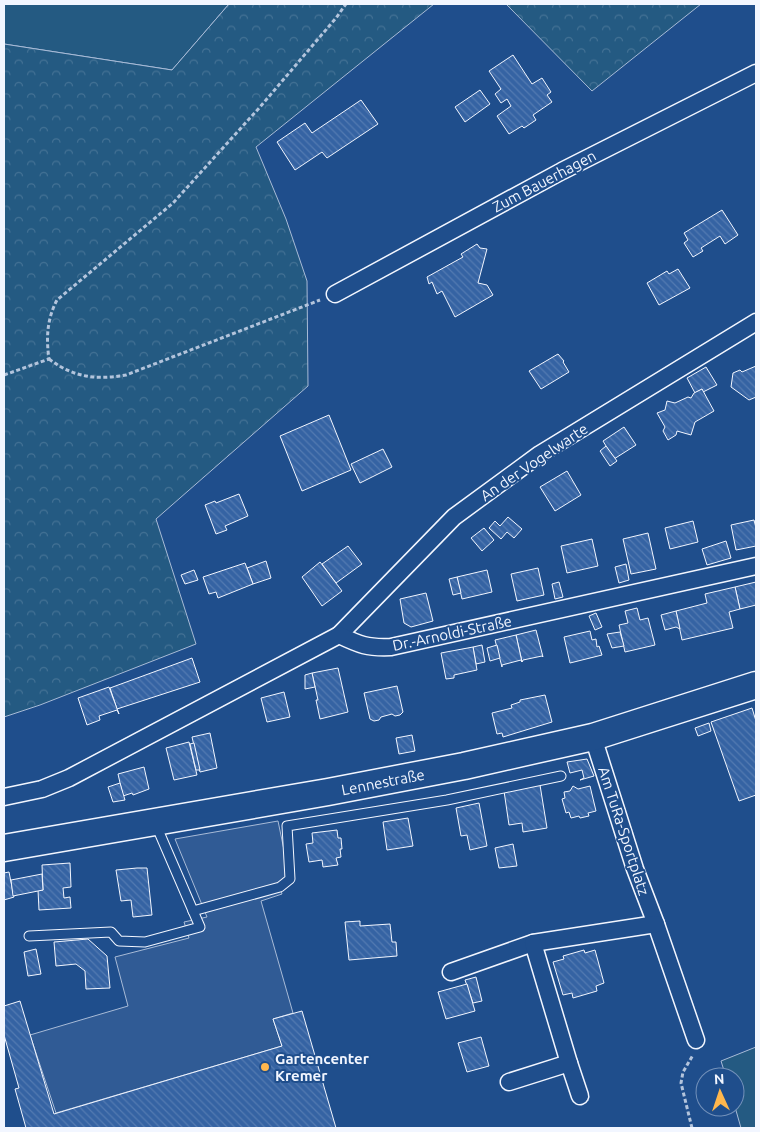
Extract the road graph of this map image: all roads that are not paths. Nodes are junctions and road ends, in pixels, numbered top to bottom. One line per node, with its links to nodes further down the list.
1 (756, 73): 2 (street, Zum Bauerhagen)
2 (335, 294)
3 (756, 322): 5 (street, An der Vogelwarte)
4 (756, 566): 5 (street, Dr.-Arnoldi-Straße)
5 (339, 635): 9 (street)
6 (756, 685): 7 (main road, Lennestraße)
7 (593, 737): 10 (main road, Lennestraße); 13 (street, Am TuRa-Sportplatz)
8 (561, 776): 12 (lane, Lennestraße)
9 (4, 797)
10 (155, 822): 11 (main road, Lennestraße); 12 (lane)
11 (4, 848)
12 (194, 912): 14 (lane)
13 (656, 924): 15 (street); 17 (street, Am TuRa-Sportplatz)
14 (29, 936)
15 (533, 943): 16 (street); 18 (street)
16 (451, 972)
17 (696, 1040)
18 (569, 1063): 19 (street); 20 (street)
19 (509, 1082)
20 (580, 1096)

